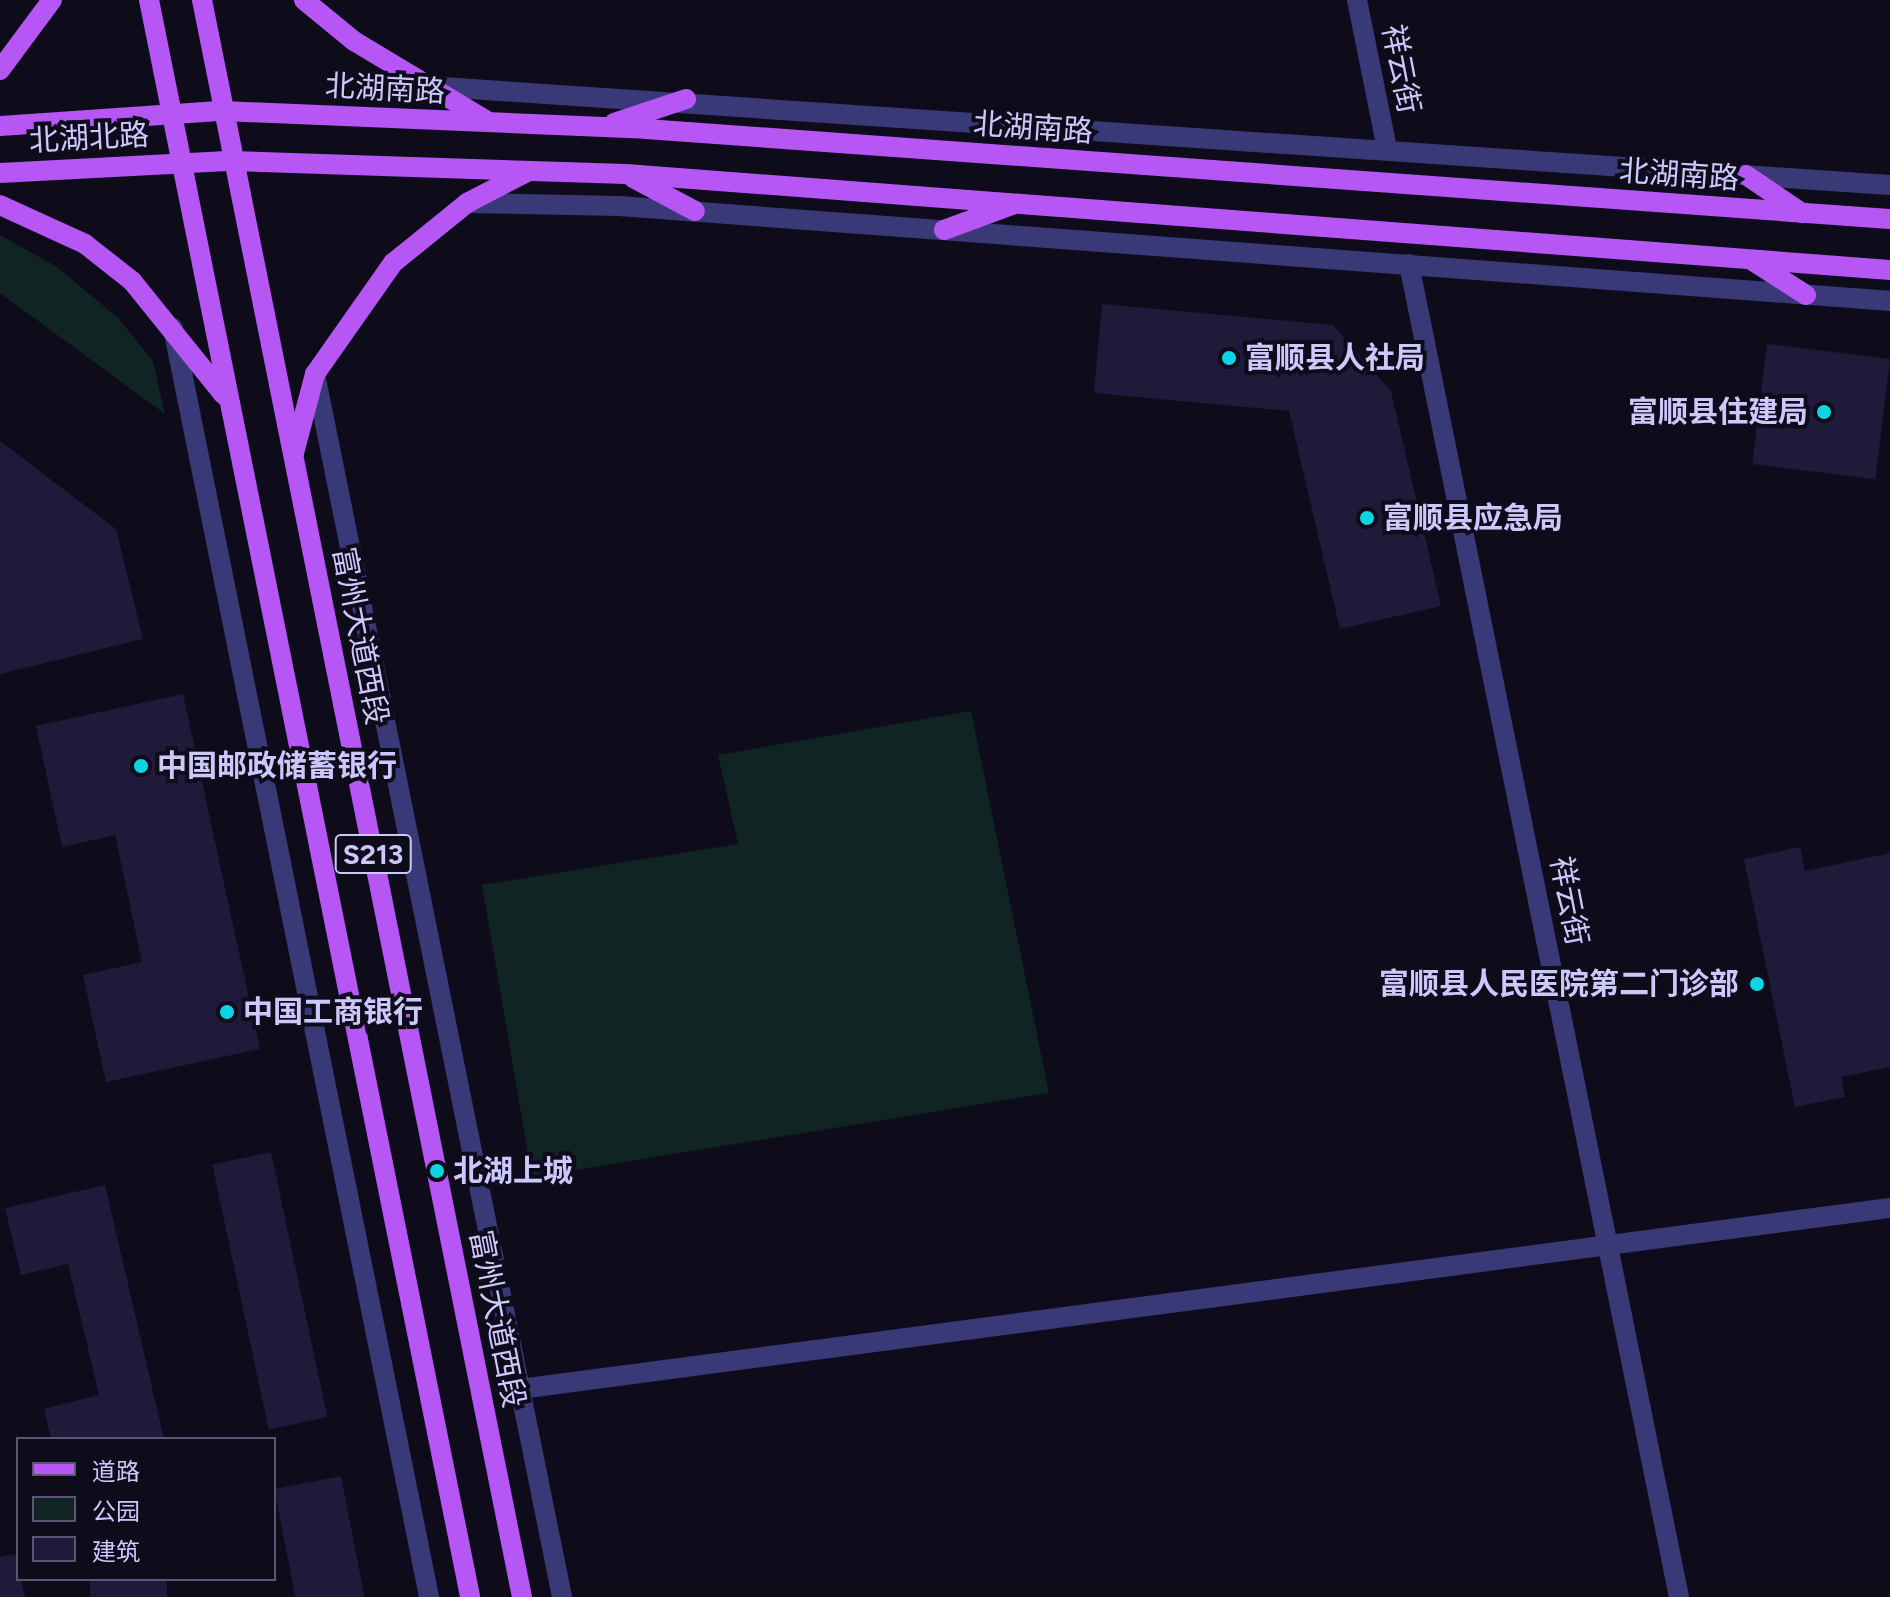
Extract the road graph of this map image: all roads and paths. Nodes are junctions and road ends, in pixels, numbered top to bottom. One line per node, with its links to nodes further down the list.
1 (52, 0): 6 (main road)
2 (149, 0): 10 (main road, S213)
3 (202, 0): 9 (main road, S213)
4 (304, 0): 7 (main road)
5 (1357, 0): 14 (street, 祥云街)
6 (0, 70)
7 (427, 86): 8 (street); 11 (main road)
8 (686, 99): 13 (main road); 14 (street)
9 (222, 111): 10 (main road, 北湖南路); 11 (main road, 北湖南路); 15 (main road, 富州大道西段 / S213)
10 (171, 115): 12 (main road, 北湖北路); 16 (main road, S213)
11 (492, 124): 13 (main road, 北湖南路)
12 (0, 126)
13 (602, 127): 26 (main road, 北湖南路)
14 (1387, 149): 20 (street)
15 (232, 161): 16 (main road); 17 (main road); 37 (main road, 富州大道西段 / S213)
16 (181, 163): 18 (main road, 北湖北路); 36 (main road, S213)
17 (528, 172): 19 (main road); 22 (main road)
18 (0, 173)
19 (626, 174): 23 (main road); 25 (main road)
20 (1746, 175): 21 (street); 26 (main road)
21 (1890, 185)
22 (467, 203): 25 (street); 35 (main road)
23 (1018, 203): 28 (main road); 29 (main road)
24 (0, 205): 34 (main road)
25 (695, 211): 28 (street)
26 (1802, 213): 27 (main road, 北湖南路)
27 (1890, 219)
28 (944, 230): 30 (street)
29 (1750, 259): 31 (main road); 32 (main road)
30 (1409, 264): 32 (street); 39 (street, 祥云街)
31 (1890, 270)
32 (1806, 295): 33 (street)
33 (1890, 301)
34 (173, 328): 36 (main road); 41 (street)
35 (315, 374): 37 (main road); 40 (street)
36 (229, 401): 42 (main road, S213)
37 (293, 456): 43 (main road, 富州大道西段 / S213)
38 (1890, 1208): 39 (street)
39 (1608, 1245): 40 (street); 45 (street, 祥云街)
40 (520, 1389): 44 (street)
41 (429, 1597)
42 (470, 1597)
43 (522, 1597)
44 (562, 1597)
45 (1679, 1597)

